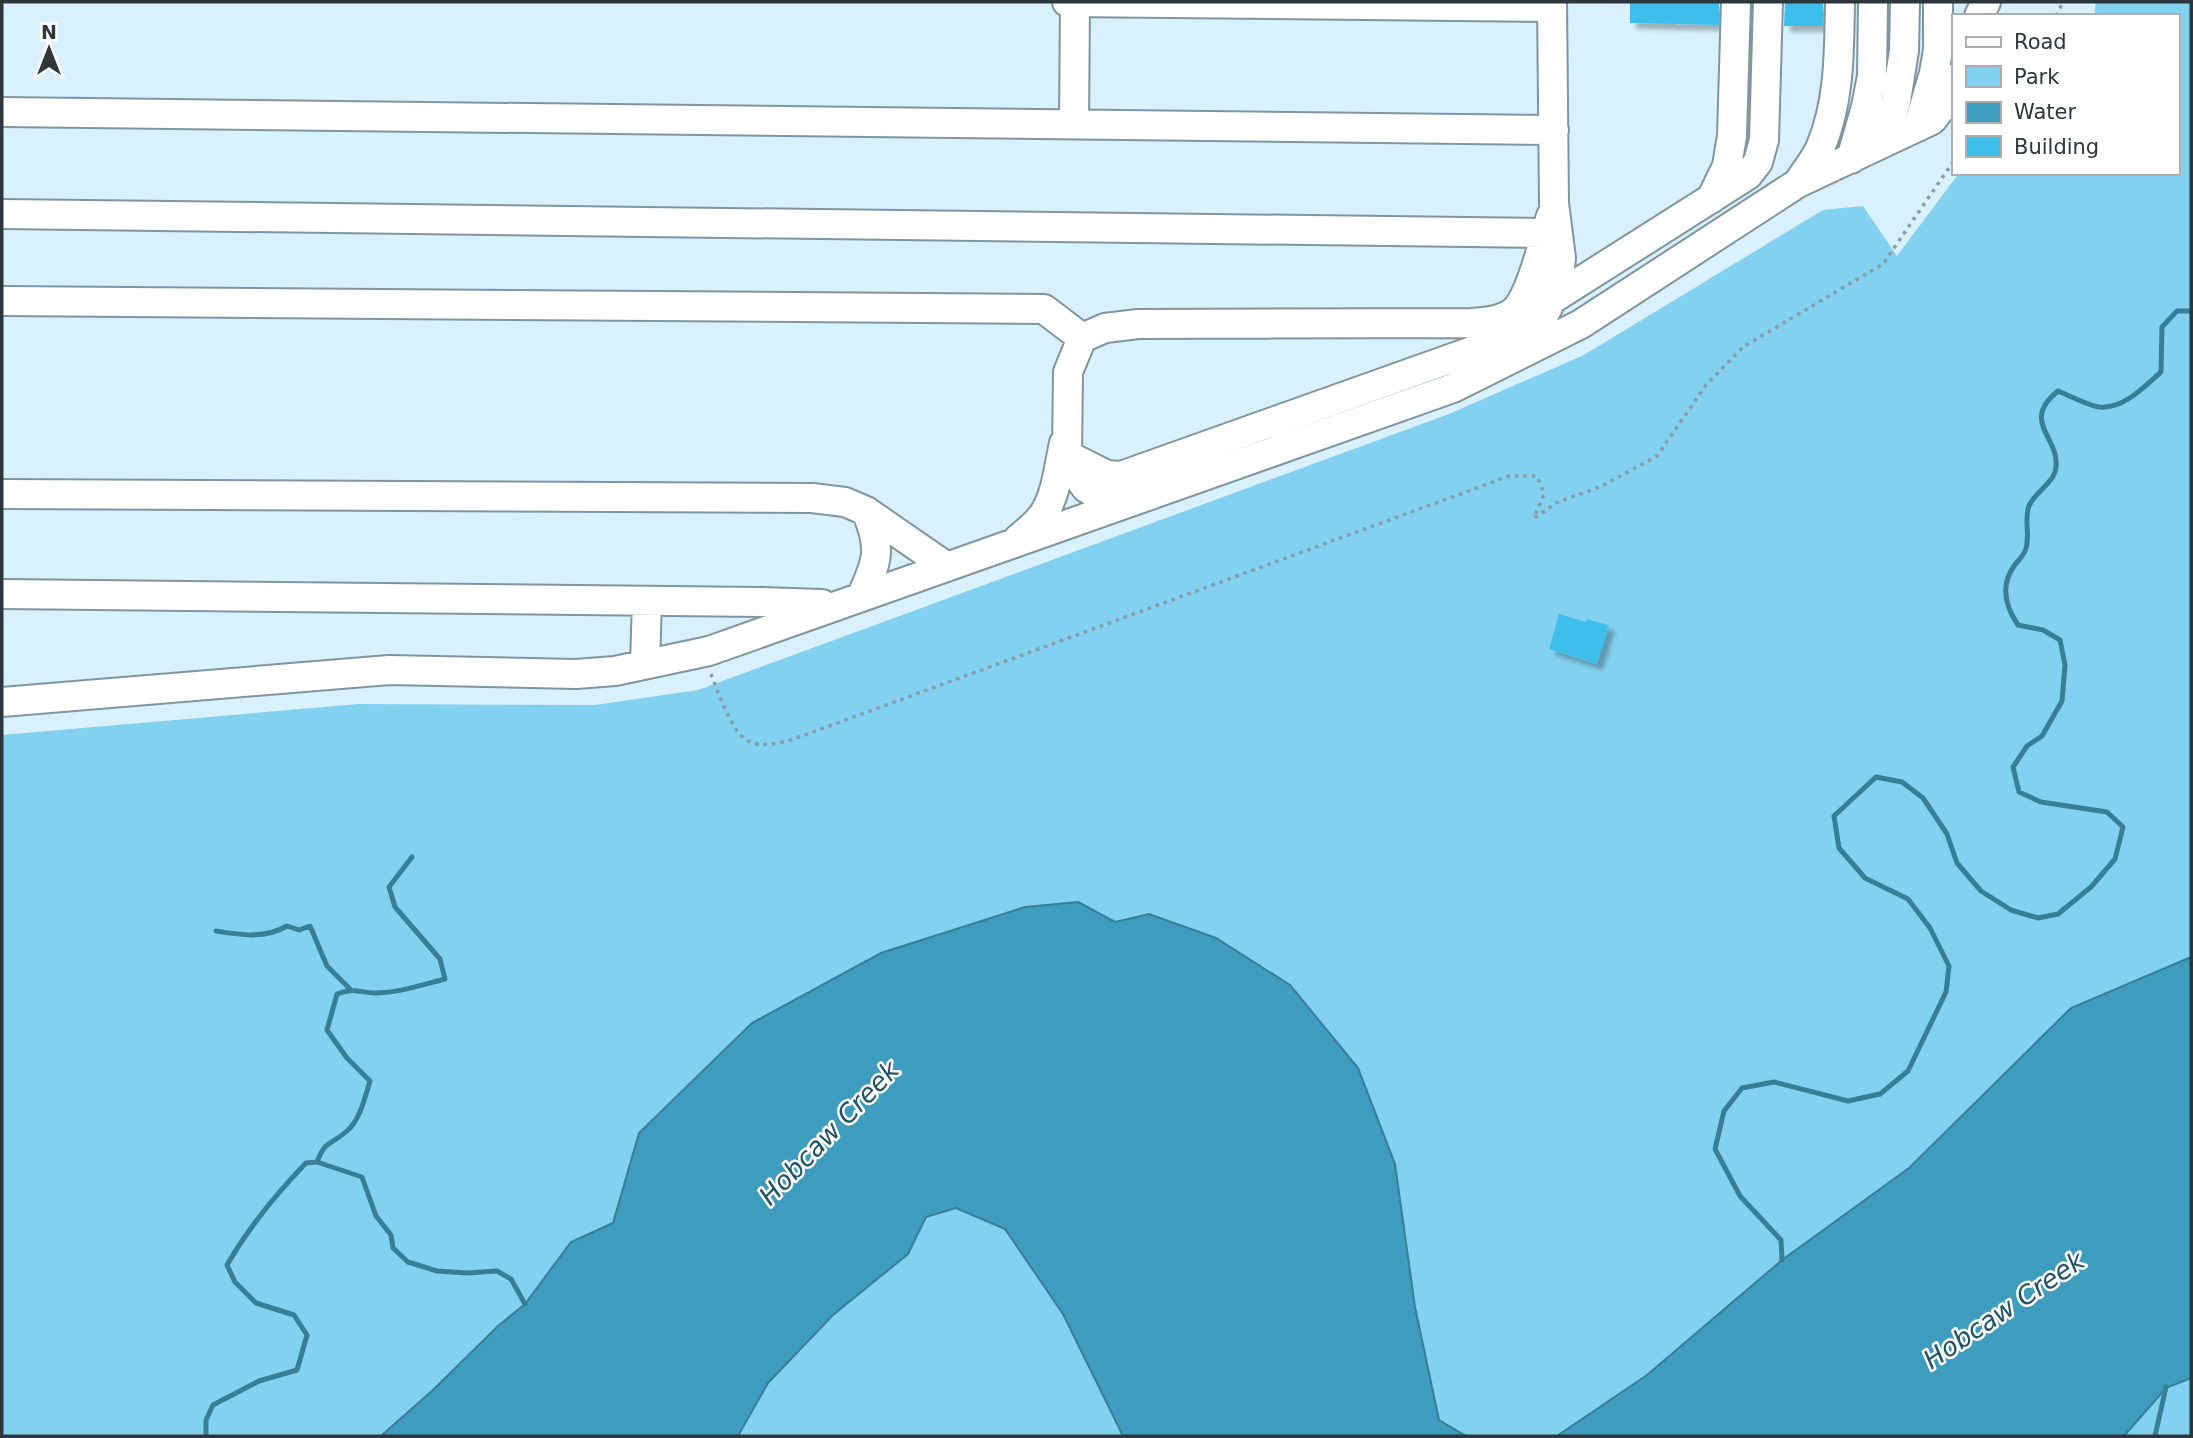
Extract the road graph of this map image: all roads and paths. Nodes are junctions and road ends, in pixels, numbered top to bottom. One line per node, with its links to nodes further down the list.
1 (1068, 2): 2 (street)
2 (1076, 2): 14 (street); 17 (street)
3 (1735, 2): 22 (street)
4 (1751, 2): 22 (street)
5 (1768, 2): 22 (street)
6 (1840, 2): 21 (street)
7 (1859, 2): 21 (street)
8 (1873, 2): 19 (street)
9 (1889, 2): 19 (street)
10 (1905, 2): 19 (street)
11 (1920, 2): 19 (street)
12 (1938, 2): 19 (street)
13 (1950, 2): 19 (street)
14 (1552, 5): 18 (street)
15 (1952, 82): 19 (street)
16 (2, 112): 17 (street)
17 (1074, 124): 18 (street)
18 (1553, 130): 23 (street)
19 (1892, 139): 21 (street)
20 (1952, 163): 38 (path)
21 (1810, 177): 31 (street)
22 (1720, 193): 26 (street)
23 (1554, 203): 25 (street); 26 (street)
24 (2, 214): 25 (street)
25 (1546, 233): 28 (street)
26 (1551, 300): 29 (street)
27 (2, 301): 28 (street)
28 (1082, 338): 29 (street)
29 (1067, 441): 31 (street); 33 (street)
30 (2, 494): 32 (street)
31 (1129, 502): 33 (street)
32 (866, 511): 34 (street); 37 (street)
33 (1013, 543): 34 (street)
34 (947, 567): 37 (street)
35 (2, 594): 36 (street)
36 (647, 601): 37 (street); 39 (street)
37 (850, 601): 38 (street)
38 (703, 652): 39 (street)
39 (645, 664): 40 (street)
40 (2, 702)

